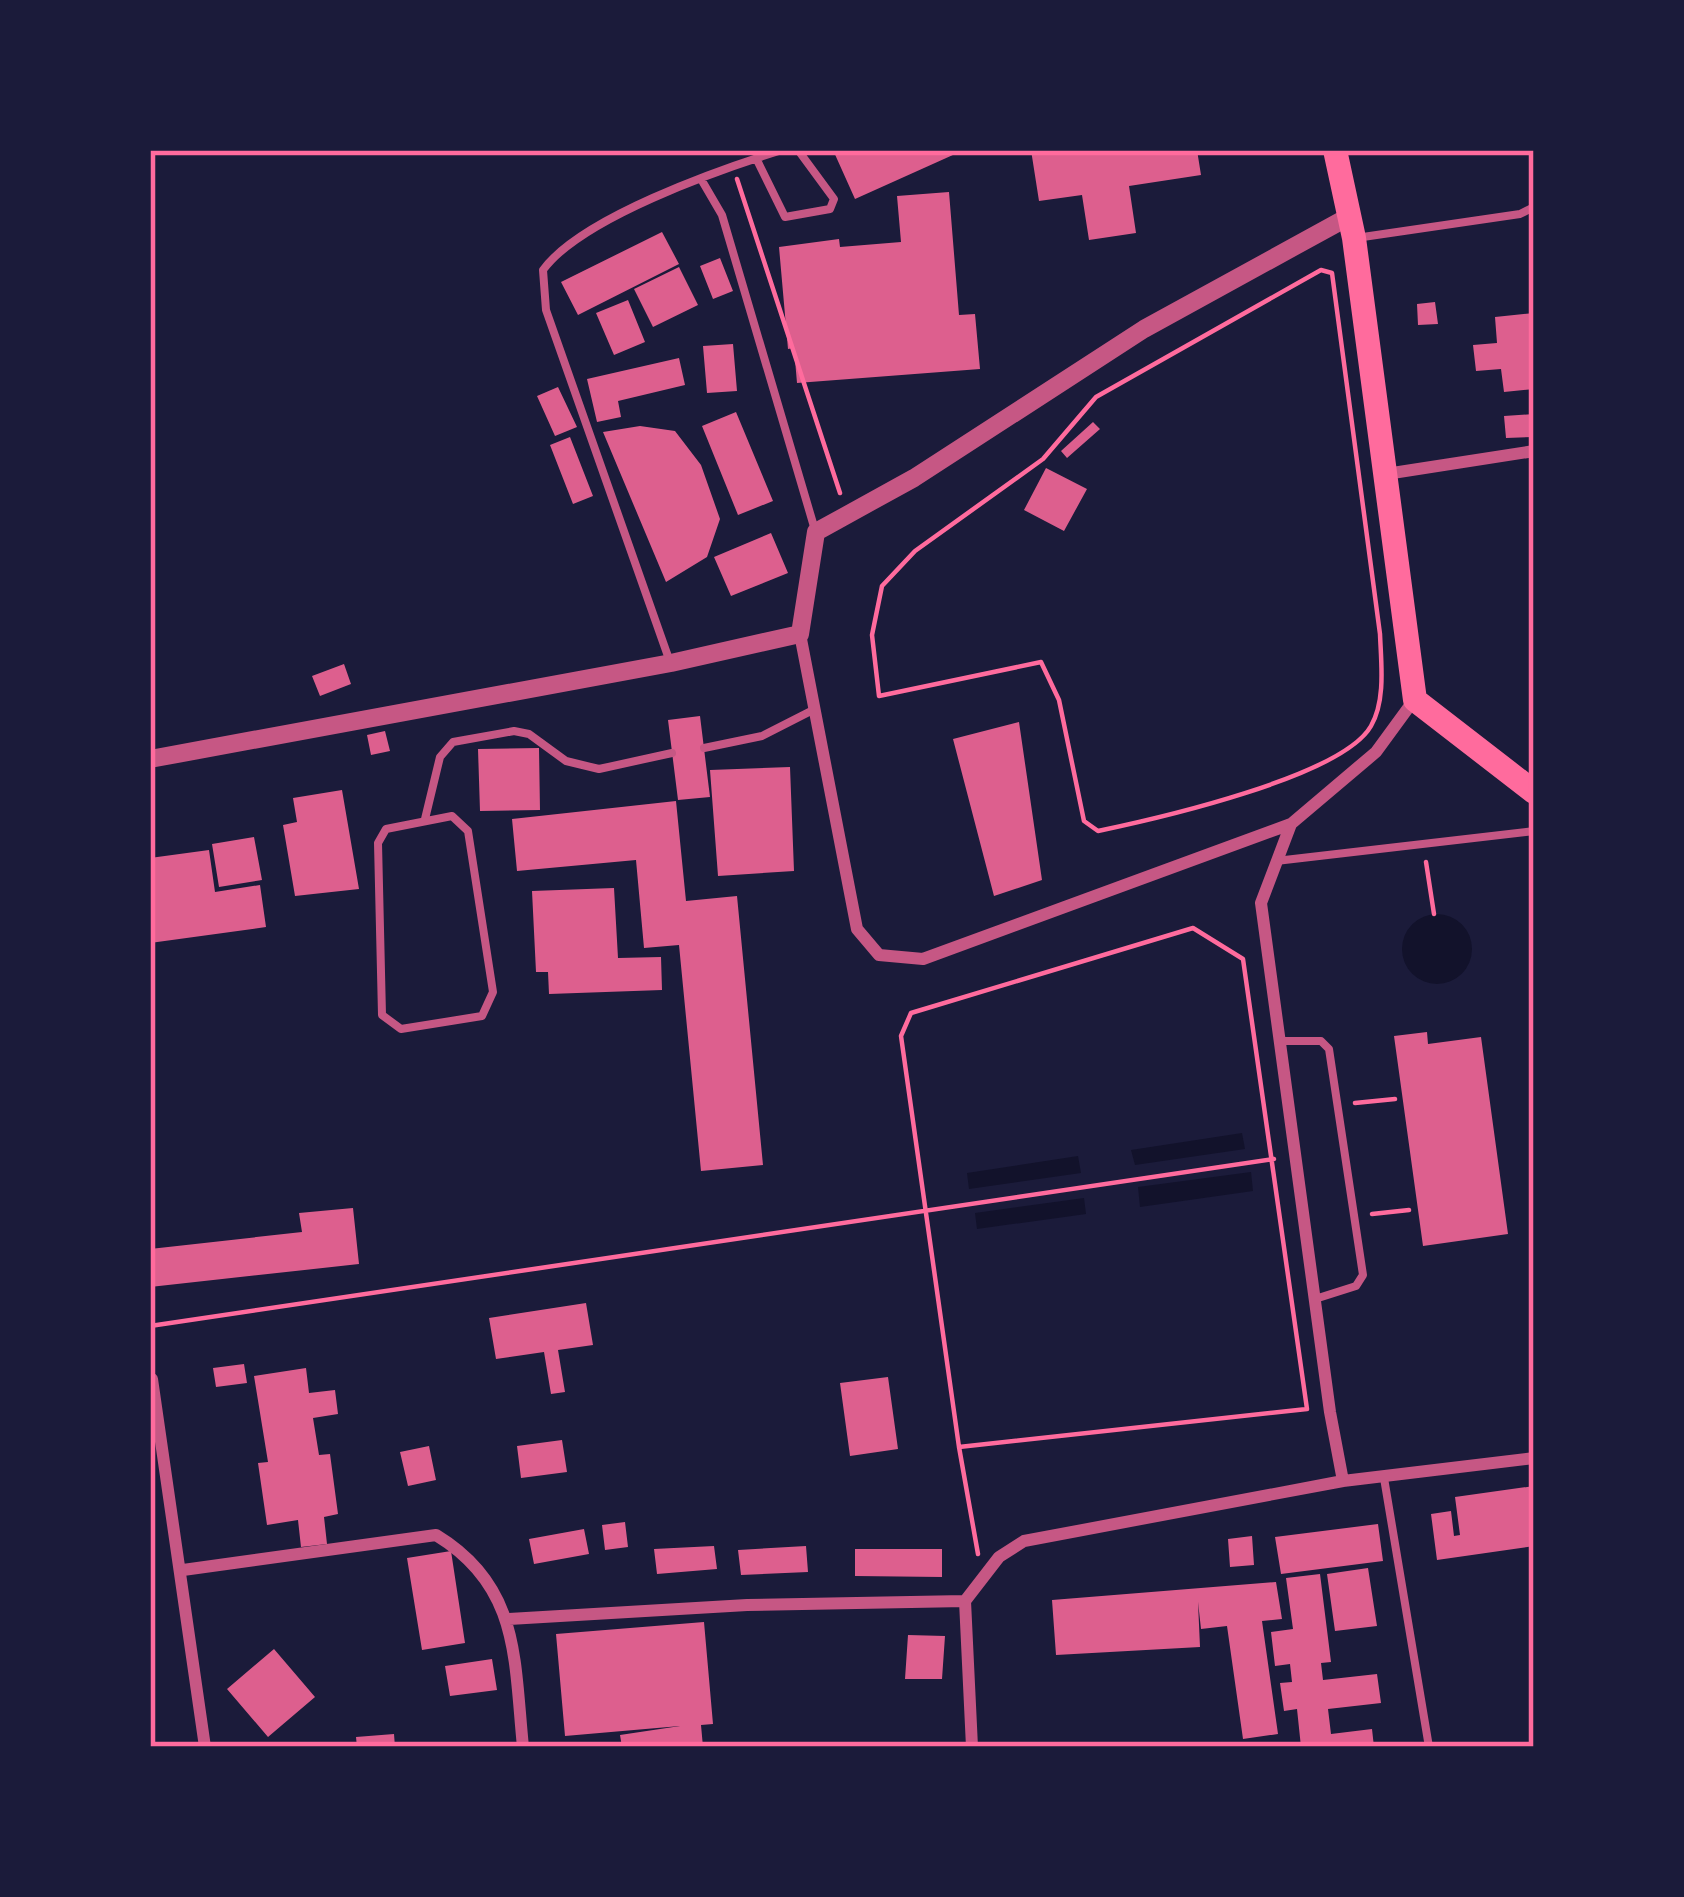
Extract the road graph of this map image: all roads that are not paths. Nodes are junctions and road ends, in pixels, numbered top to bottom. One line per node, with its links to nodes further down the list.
1 (782, 150): 4 (lane)
2 (798, 150): 4 (lane)
3 (1335, 150): 7 (main road)
4 (755, 158): 5 (lane)
5 (700, 179): 10 (lane); 12 (lane)
6 (1534, 207): 7 (lane)
7 (1352, 227): 9 (main road); 10 (street)
8 (1534, 452): 9 (street)
9 (1386, 474): 13 (main road)
10 (816, 532): 11 (street)
11 (800, 634): 12 (street); 14 (street)
12 (671, 663): 17 (street)
13 (1414, 700): 18 (main road); 20 (street)
14 (815, 710): 15 (lane); 20 (street)
15 (704, 748)
16 (672, 754): 19 (lane)
17 (150, 760)
18 (1534, 791)
19 (425, 818): 19 (lane)
20 (1291, 824): 22 (street)
21 (1534, 831): 22 (lane)
22 (1274, 861): 23 (street)
23 (1277, 1042): 24 (street); 24 (lane)
24 (1313, 1299): 28 (street)
25 (152, 1379): 29 (street)
26 (1534, 1458): 27 (street)
27 (1384, 1478): 28 (street); 35 (lane)
28 (1343, 1481): 30 (street)
29 (183, 1570): 31 (street); 32 (street)
30 (965, 1601): 31 (street); 34 (street)
31 (509, 1619): 33 (street)
32 (205, 1747)
33 (523, 1747)
34 (972, 1747)
35 (1429, 1747)

